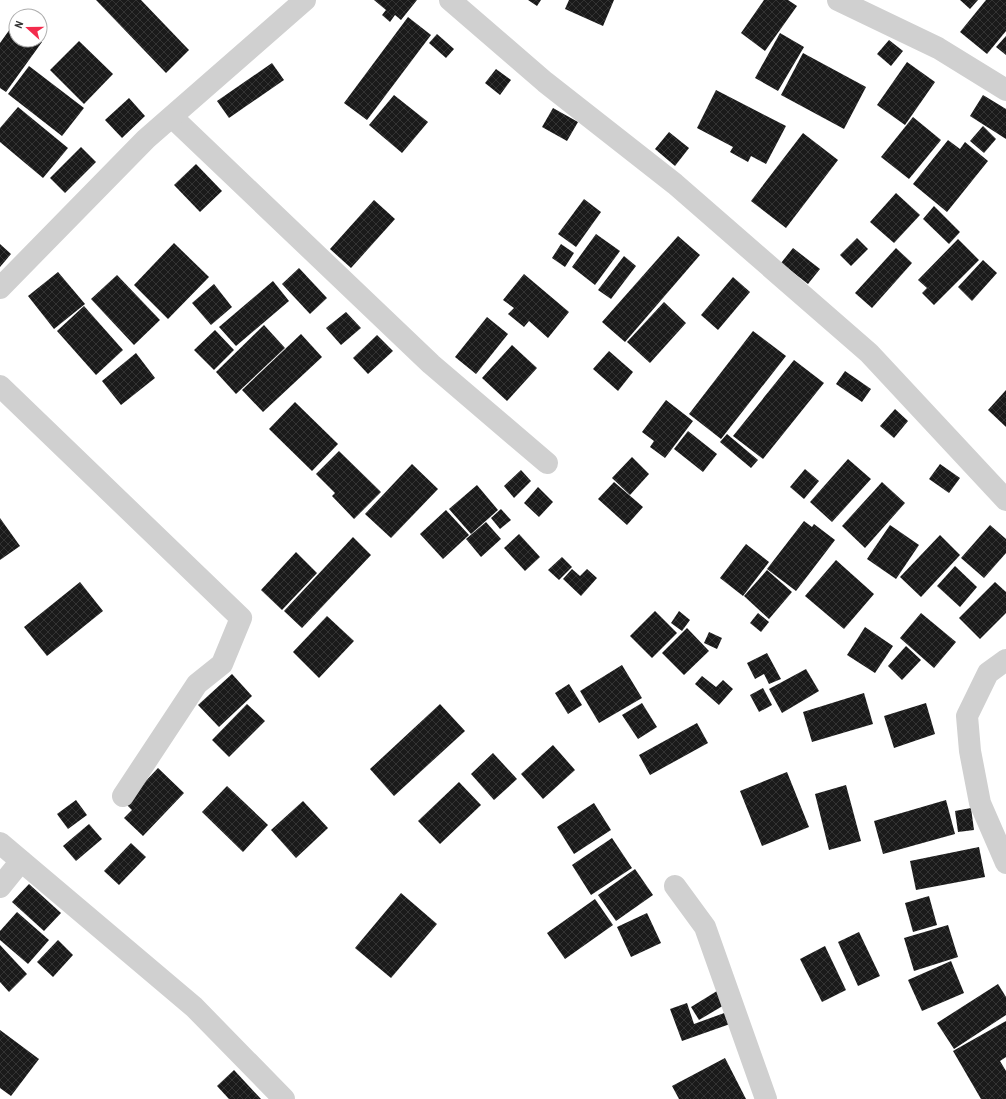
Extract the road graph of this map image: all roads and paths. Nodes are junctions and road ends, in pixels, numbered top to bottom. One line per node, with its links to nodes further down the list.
1 (305, 0): 5 (street)
2 (450, 0): 9 (street)
3 (838, 0): 4 (street)
4 (1006, 90)
5 (172, 117): 6 (street); 8 (street)
6 (0, 288)
7 (0, 386): 11 (street)
8 (547, 462)
9 (1006, 500)
10 (1006, 660): 14 (street)
11 (123, 796)
12 (0, 844): 13 (street)
13 (21, 861): 16 (street); 17 (street)
14 (1006, 863)
15 (676, 886): 18 (street)
16 (0, 887)
17 (284, 1099)
18 (766, 1099)

